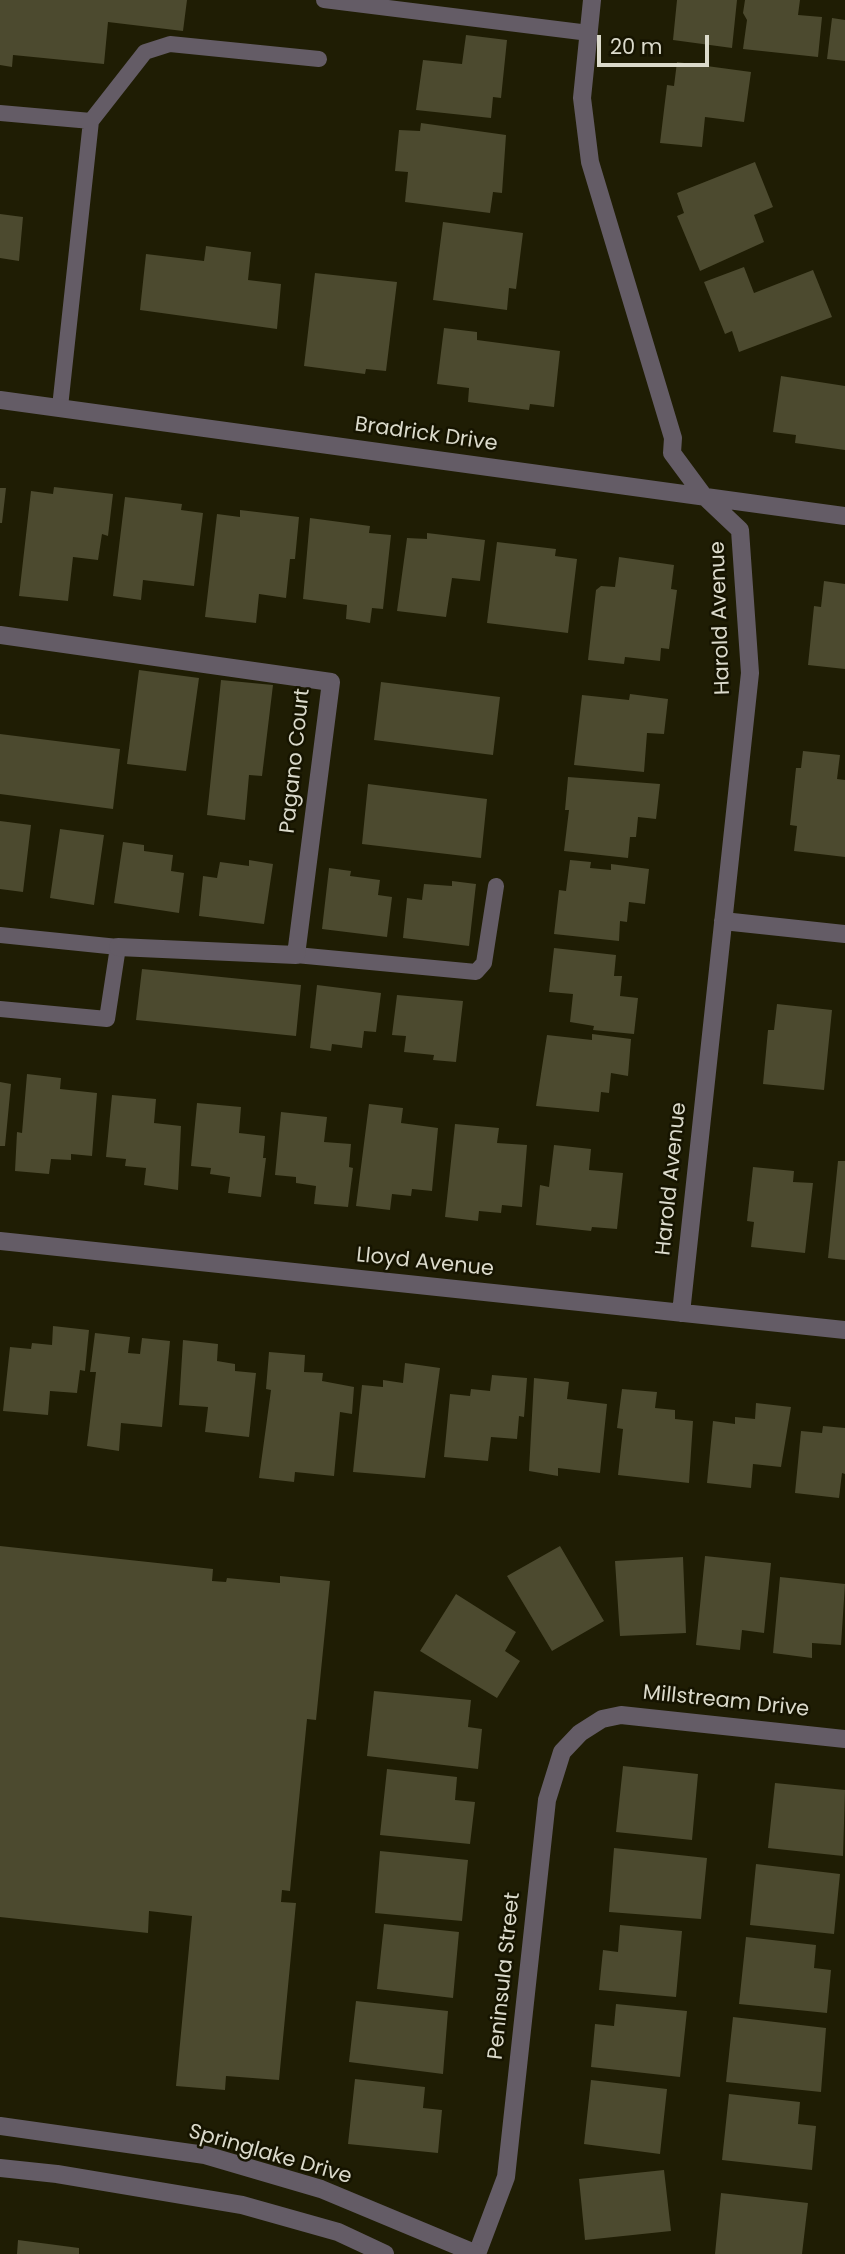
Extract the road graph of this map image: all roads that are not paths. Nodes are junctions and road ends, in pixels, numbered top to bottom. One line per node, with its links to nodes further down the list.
1 (324, 0): 3 (lane)
2 (592, 0): 3 (street, Harold Avenue)
3 (589, 33): 9 (street, Harold Avenue)
4 (319, 59): 6 (lane)
5 (0, 113): 6 (lane)
6 (91, 121): 8 (lane)
7 (0, 400): 8 (street, Bradrick Drive)
8 (60, 407): 9 (street, Bradrick Drive)
9 (703, 495): 10 (street, Bradrick Drive); 13 (street, Harold Avenue)
10 (845, 516)
11 (0, 635): 17 (street, Pagano Court)
12 (496, 886): 17 (lane)
13 (723, 921): 15 (street); 20 (street, Harold Avenue)
14 (0, 934): 16 (lane)
15 (845, 934)
16 (118, 947): 17 (street); 18 (lane)
17 (296, 954)
18 (0, 1009)
19 (0, 1241): 20 (street, Lloyd Avenue)
20 (681, 1313): 21 (street, Lloyd Avenue)
21 (845, 1329)
22 (602, 1719): 23 (street, Millstream Drive); 27 (street, Peninsula Street)
23 (845, 1739)
24 (0, 2126): 27 (street, Springlake Drive)
25 (0, 2168): 26 (street)
26 (385, 2254)
27 (477, 2254)

